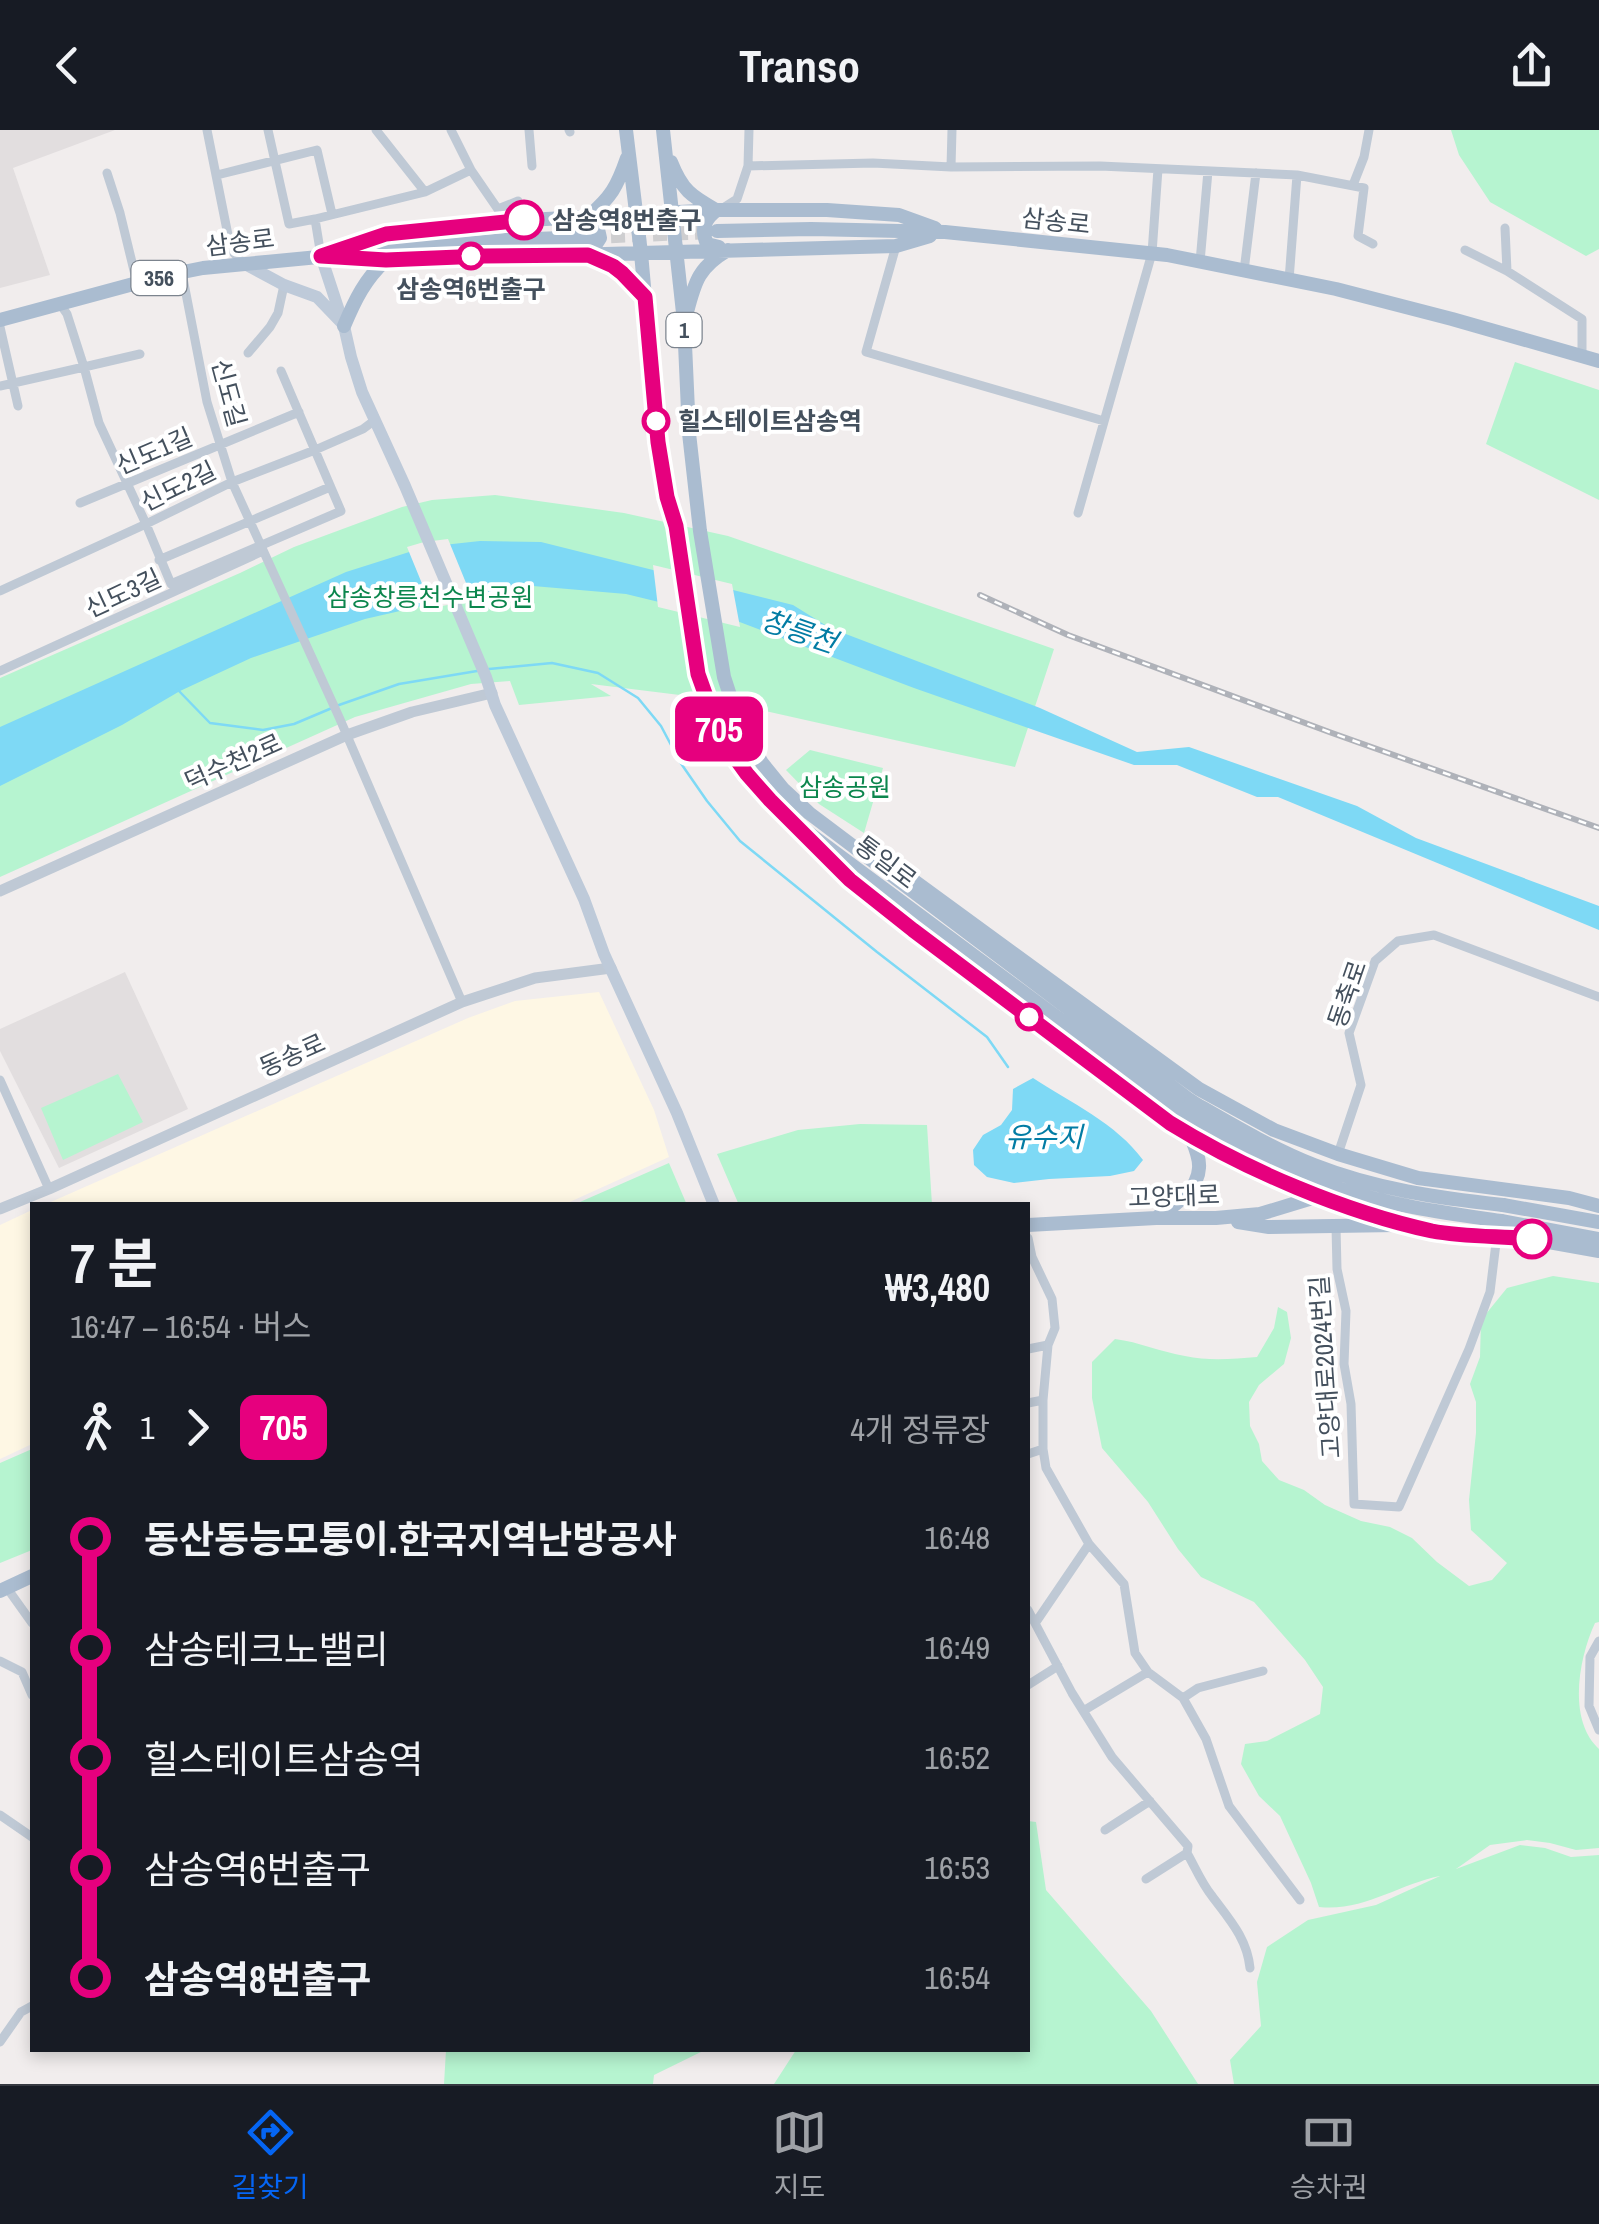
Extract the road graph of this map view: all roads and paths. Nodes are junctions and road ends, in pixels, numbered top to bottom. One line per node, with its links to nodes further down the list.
1 (207, 130): 22 (street)
2 (268, 130): 13 (street, 삼송로)
3 (376, 130): 25 (street)
4 (451, 130): 18 (street)
5 (529, 130): 14 (street)
6 (626, 130): 12 (main road, 통일로 / 1)
7 (663, 130): 11 (main road, 통일로 / 1)
8 (750, 130): 15 (street)
9 (952, 130): 16 (street)
10 (1369, 130): 24 (street)
11 (665, 148): 28 (main road); 29 (main road, 통일로 / 1)
12 (628, 152): 32 (main road, 통일로 / 1); 33 (main road)
13 (275, 162): 22 (street); 30 (street); 34 (street, 삼송로)
14 (532, 166)
15 (748, 166): 16 (street); 27 (street)
16 (951, 167): 17 (street)
17 (1158, 168): 19 (street); 45 (street)
18 (471, 170): 25 (street); 31 (street)
19 (1208, 171): 21 (street); 49 (street)
20 (107, 173): 55 (street)
21 (1256, 173): 23 (street); 51 (street)
22 (217, 175): 50 (street)
23 (1298, 175): 24 (street); 54 (street)
24 (1354, 186): 39 (street)
25 (425, 192): 30 (street)
26 (518, 202): 31 (street)
27 (743, 204): 28 (main road); 37 (main road)
28 (716, 210): 29 (main road, 356); 41 (main road)
29 (671, 213): 32 (main road, 356); 43 (main road, 통일로 / 1)
30 (332, 214): 34 (street)
31 (502, 215): 33 (main road, 356); 47 (main road, 356)
32 (636, 215): 33 (main road, 356); 44 (main road, 통일로 / 1)
33 (587, 218): 46 (main road)
34 (315, 219): 47 (street)
35 (1505, 228): 52 (street)
36 (717, 232): 37 (main road, 삼송로)
37 (945, 232): 40 (main road); 45 (main road, 삼송로)
38 (589, 237): 47 (main road, 삼송로)
39 (1373, 244)
40 (896, 246): 41 (main road); 74 (street)
41 (730, 249): 43 (main road, 356); 60 (main road)
42 (1465, 250): 52 (street)
43 (676, 252): 44 (main road, 356); 60 (main road, 통일로 / 1)
44 (641, 253): 46 (main road, 356); 57 (main road, 통일로 / 1)
45 (1152, 253): 49 (main road, 삼송로); 74 (street)
46 (588, 255): 48 (main road, 356); 57 (main road)
47 (321, 256): 48 (main road, 356); 50 (main road, 삼송로 / 356); 61 (main road)
48 (386, 260): 61 (main road)
49 (1200, 262): 51 (main road, 삼송로)
50 (243, 263): 53 (main road, 삼송로 / 356); 56 (main road)
51 (1244, 270): 54 (main road, 삼송로)
52 (1507, 271): 65 (street)
53 (182, 272): 55 (main road, 삼송로 / 356); 75 (street, 신도길)
54 (1289, 280): 65 (main road, 삼송로)
55 (137, 283): 58 (main road, 삼송로 / 356)
56 (284, 285): 61 (main road); 63 (street)
57 (645, 297): 91 (main road, 통일로 / 1)
58 (60, 304): 59 (main road, 삼송로 / 356); 67 (street)
59 (0, 320)
60 (684, 322): 90 (main road, 통일로 / 1)
61 (344, 326): 73 (main road)
62 (0, 328): 69 (street)
63 (248, 353)
64 (140, 354): 67 (street)
65 (1582, 355): 66 (main road, 삼송로)
66 (1599, 361)
67 (84, 367): 69 (street); 78 (street)
68 (281, 371): 72 (street)
69 (12, 384): 70 (street); 71 (street)
70 (0, 386)
71 (18, 406)
72 (299, 412): 75 (street, 신도1길); 76 (street)
73 (376, 420): 76 (street, 신도2길); 88 (main road)
74 (1104, 421): 81 (street)
75 (222, 443): 77 (street, 신도길); 78 (street, 신도1길)
76 (315, 450): 77 (street, 신도2길); 79 (street)
77 (232, 482): 82 (street, 신도길); 83 (street, 신도2길)
78 (127, 484): 80 (street, 신도1길); 83 (street)
79 (330, 487): 82 (street); 84 (street, 신도3길)
80 (80, 503)
81 (1078, 513)
82 (249, 520): 84 (street, 신도길); 85 (street)
83 (146, 524): 85 (street); 86 (street, 신도2길)
84 (261, 548): 85 (street, 신도3길); 87 (street, 신도3길); 89 (street, 신도길)
85 (160, 560)
86 (0, 591)
87 (0, 671)
88 (492, 693): 89 (street, 덕수천2로); 93 (main road)
89 (346, 735): 92 (street, 덕수천2로); 95 (street, 신도길)
90 (809, 813): 97 (main road, 통일로 / 1); 99 (main road)
91 (794, 822): 97 (main road, 통일로 / 1); 98 (main road)
92 (0, 890)
93 (611, 968): 95 (street, 동송로); 103 (main road)
94 (1599, 997): 99 (street, 동축로)
95 (462, 1002): 101 (street, 동송로)
96 (0, 1080): 101 (street)
97 (1185, 1105): 108 (main road, 통일로 / 1, bridge); 114 (main road, 통일로 / 1, bridge)
98 (1190, 1135): 102 (main road); 106 (main road)
99 (1338, 1154): 100 (main road); 102 (main road)
100 (1443, 1182): 104 (main road); 112 (main road)
101 (49, 1189): 105 (street, 동송로)
102 (1319, 1196): 107 (main road, 고양대로); 109 (main road)
103 (713, 1202)
104 (1599, 1206)
105 (0, 1208)
106 (1156, 1218): 107 (main road, 고양대로); 110 (main road, 고양대로)
107 (1216, 1218): 111 (main road)
108 (1599, 1222)
109 (1407, 1224): 111 (main road); 112 (main road)
110 (1030, 1226)
111 (1336, 1227): 113 (street, 고양대로2024번길)
112 (1441, 1232): 113 (main road)
113 (1497, 1236): 116 (main road)
114 (1599, 1239)
115 (1030, 1248): 117 (street)
116 (1599, 1251)
117 (1048, 1345): 118 (street); 119 (street)
118 (1030, 1348)
119 (1043, 1400): 120 (street); 121 (street)
120 (1030, 1403)
121 (1043, 1449): 122 (street); 123 (street)
122 (1030, 1453)
123 (1089, 1544): 128 (street); 133 (street)
124 (30, 1577): 125 (main road)
125 (4, 1589): 127 (street)
126 (1030, 1613): 128 (street)
127 (30, 1621)
128 (1036, 1622): 131 (street)
129 (1599, 1641): 138 (street)
130 (0, 1661): 135 (street)
131 (1058, 1666): 134 (street); 137 (street)
132 (1264, 1671): 136 (street)
133 (1148, 1672): 136 (street); 137 (street)
134 (1030, 1684)
135 (30, 1691)
136 (1183, 1698): 145 (street)
137 (1083, 1712): 139 (street)
138 (1599, 1730)
139 (1150, 1802): 141 (street); 143 (street)
140 (0, 1815): 142 (street)
141 (1105, 1830)
142 (30, 1836)
143 (1187, 1854): 144 (street); 146 (street)
144 (1146, 1878)
145 (1300, 1900)
146 (1250, 1968)
147 (30, 2007): 148 (street)
148 (0, 2042)

